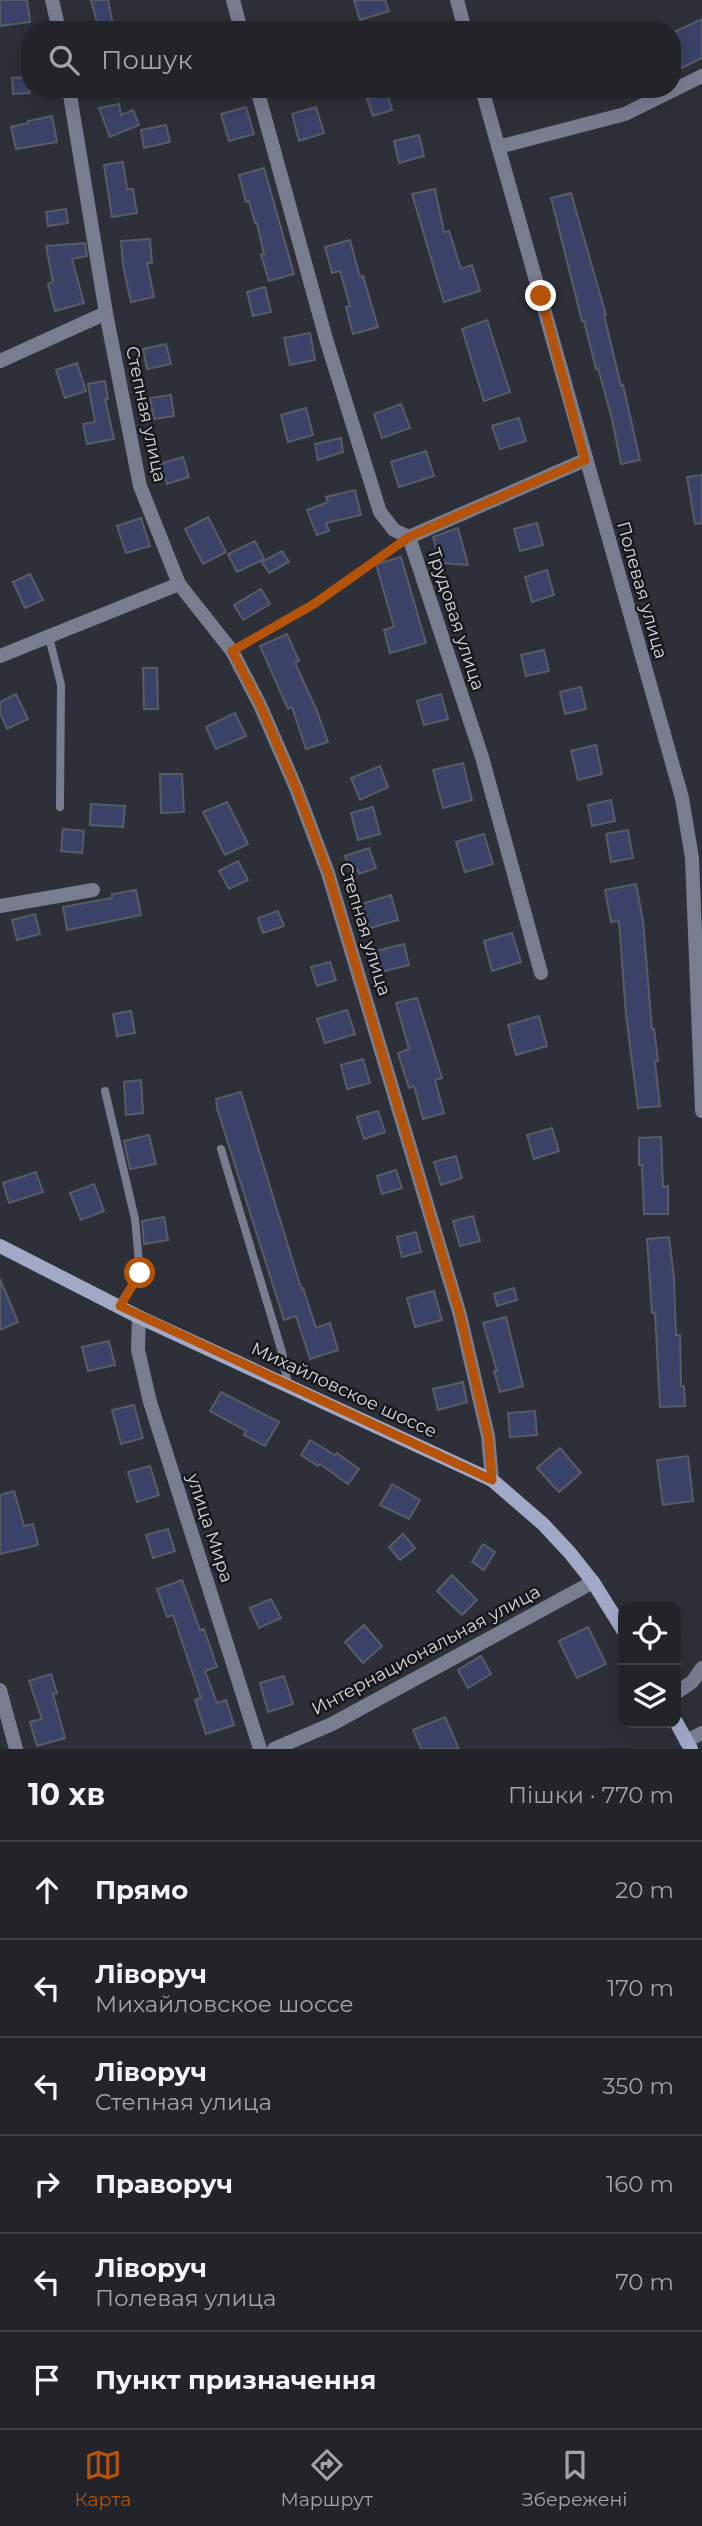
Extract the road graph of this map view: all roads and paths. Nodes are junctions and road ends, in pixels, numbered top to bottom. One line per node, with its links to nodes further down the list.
1 (52, 0): 4 (street)
2 (233, 0): 5 (street)
3 (457, 0): 6 (street)
4 (57, 21)
5 (239, 21)
6 (463, 21)
7 (702, 76): 8 (street)
8 (681, 86)
9 (70, 98): 14 (street, Степная улица)
10 (259, 98): 17 (street, Трудовая улица)
11 (485, 98): 13 (street, Полевая улица)
12 (657, 98): 13 (street)
13 (498, 146): 16 (street, Полевая улица)
14 (106, 313): 15 (street); 18 (street, Степная улица)
15 (0, 361)
16 (585, 460): 17 (street); 27 (street, Полевая улица)
17 (409, 537): 20 (path); 25 (street, Трудовая улица)
18 (179, 584): 19 (street); 20 (street, Степная улица)
19 (49, 637): 21 (street); 22 (lane)
20 (232, 651): 33 (street, Степная улица)
21 (0, 656)
22 (60, 807)
23 (93, 890): 24 (street)
24 (0, 906)
25 (541, 973)
26 (105, 1091): 30 (lane)
27 (702, 1111)
28 (221, 1149): 32 (lane)
29 (0, 1246): 30 (main road, Михайловское шоссе)
30 (120, 1306): 31 (main road, Михайловское шоссе)
31 (139, 1317): 32 (main road, Михайловское шоссе); 43 (street, улица Мира)
32 (288, 1385): 33 (main road, Михайловское шоссе)
33 (492, 1480): 34 (main road, Михайловское шоссе)
34 (593, 1582): 35 (main road, Михайловское шоссе); 44 (street, Интернациональная улица)
35 (618, 1622)
36 (702, 1668): 38 (street)
37 (0, 1690): 42 (street)
38 (681, 1690)
39 (679, 1728): 41 (main road)
40 (702, 1733): 41 (street)
41 (688, 1745)
42 (16, 1749)
43 (260, 1749)
44 (274, 1749)

